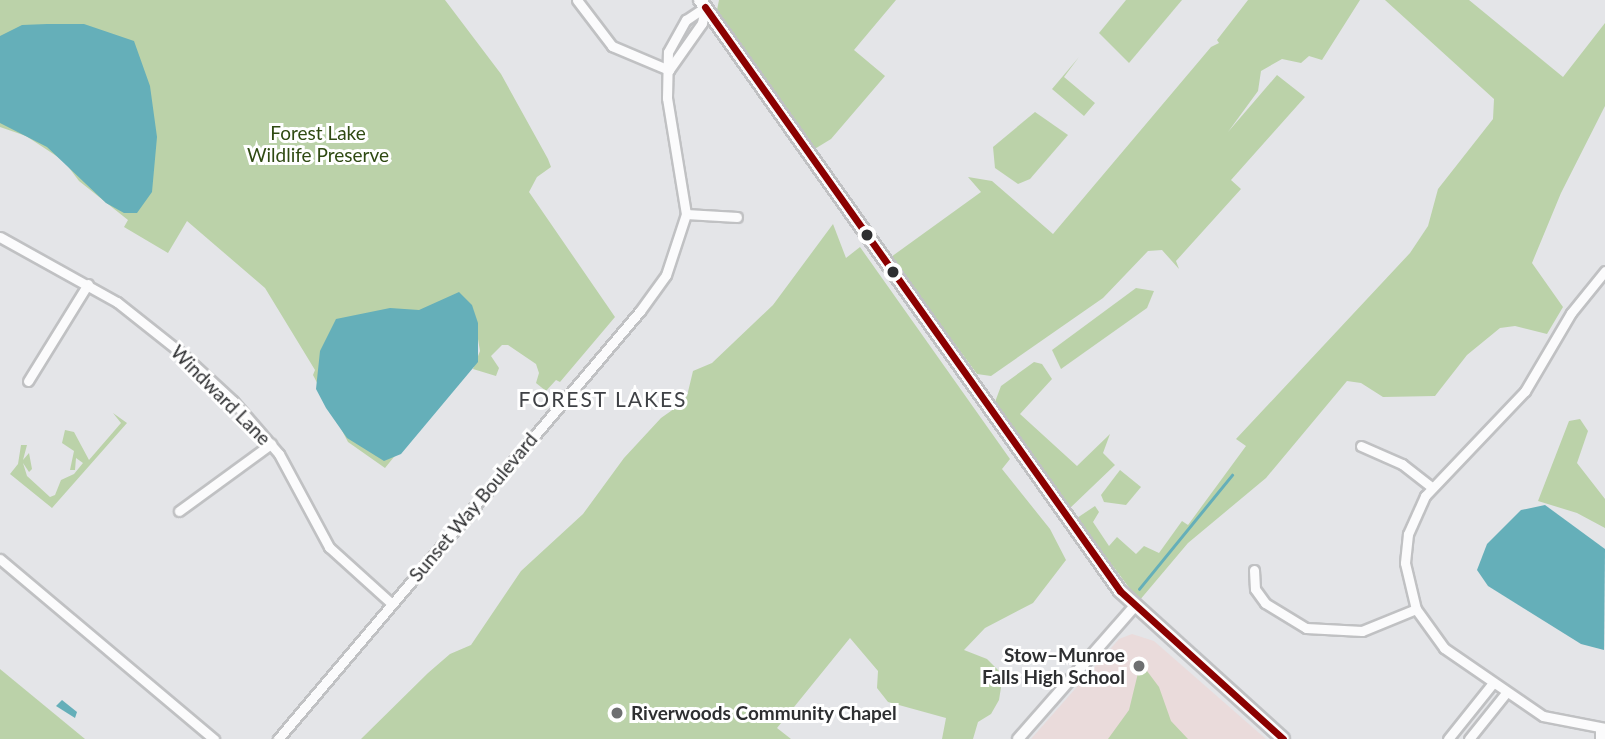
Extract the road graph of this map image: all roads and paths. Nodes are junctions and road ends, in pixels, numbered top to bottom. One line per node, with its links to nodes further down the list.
1 (577, 0): 3 (street)
2 (705, 2): 3 (street); 17 (main road)
3 (668, 70): 4 (street, Sunset Way Boulevard)
4 (686, 214): 5 (street); 16 (street, Sunset Way Boulevard)
5 (737, 217)
6 (0, 237): 8 (street, Windward Lane)
7 (1605, 271): 12 (street)
8 (88, 284): 9 (street); 10 (street, Windward Lane)
9 (27, 381)
10 (271, 444): 13 (street); 16 (street, Windward Lane)
11 (1361, 446): 12 (street)
12 (1432, 487): 18 (street)
13 (179, 511)
14 (0, 559): 23 (street)
15 (1254, 570): 18 (street)
16 (392, 604): 24 (street, Sunset Way Boulevard)
17 (1134, 607): 25 (street); 26 (main road)
18 (1416, 609): 19 (street)
19 (1492, 684): 20 (street); 22 (street)
20 (1505, 694): 21 (street); 27 (street)
21 (1603, 728): 28 (street)
22 (1453, 737)
23 (214, 739)
24 (278, 739)
25 (1018, 739)
26 (1283, 739)
27 (1469, 739)
28 (1600, 739)

